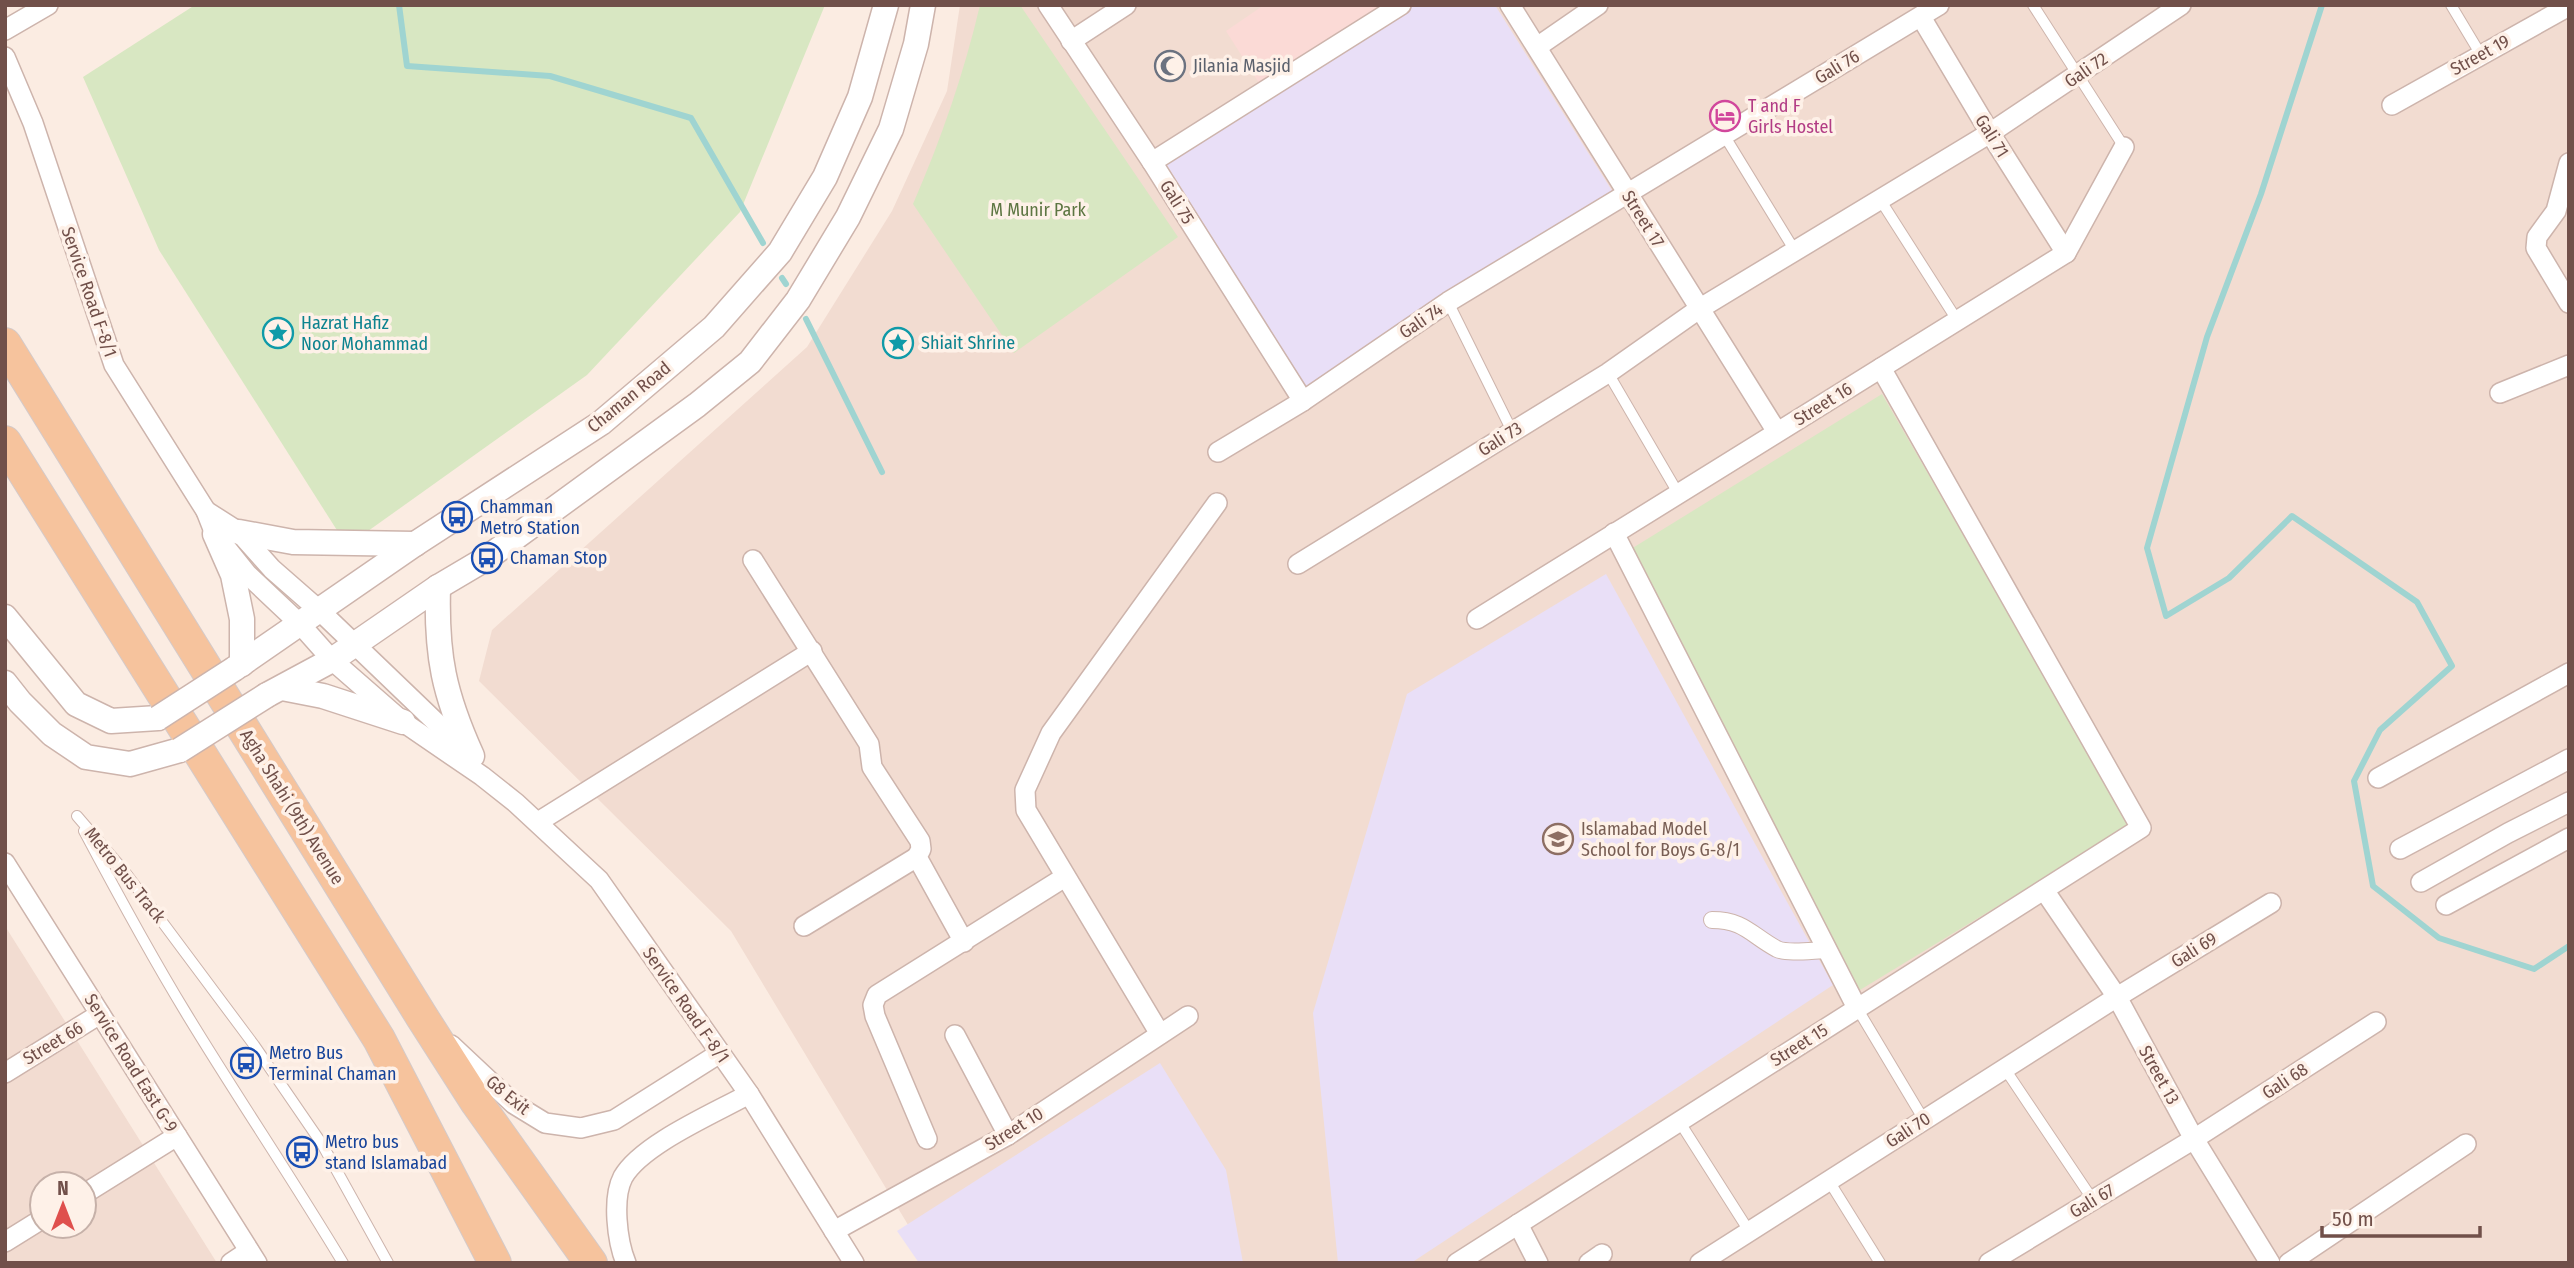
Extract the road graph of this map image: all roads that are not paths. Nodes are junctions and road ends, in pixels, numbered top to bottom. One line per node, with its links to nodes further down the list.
1 (48, 5): 15 (street)
2 (886, 5): 49 (street, Chaman Road)
3 (923, 5): 52 (street)
4 (1048, 5): 16 (street, Gali 75)
5 (1126, 5): 16 (street)
6 (1401, 5): 25 (street)
7 (1510, 5): 17 (street, Street 17)
8 (1598, 5): 17 (street)
9 (1939, 5): 14 (street, Gali 76)
10 (2033, 5): 20 (lane)
11 (2181, 5): 20 (street, Gali 72)
12 (2451, 5): 18 (lane)
13 (2569, 6): 18 (street, Street 19)
14 (1922, 17): 22 (street, Gali 71); 23 (street, Gali 76)
15 (5, 30)
16 (1071, 41): 25 (street, Gali 75)
17 (1537, 47): 27 (street, Street 17)
18 (2481, 55): 21 (street, Street 19)
19 (5, 57): 47 (street, Service Road F-8/1)
20 (2079, 75): 22 (street, Gali 72); 24 (lane)
21 (2392, 105)
22 (1990, 133): 28 (street, Gali 72); 30 (street, Gali 71)
23 (1724, 135): 27 (street, Gali 76); 29 (lane)
24 (2124, 147): 30 (street, Street 16)
25 (1152, 162): 40 (street, Gali 75)
26 (2569, 163): 32 (street)
27 (1627, 195): 31 (street, Gali 74); 33 (street, Street 17)
28 (1881, 201): 29 (street); 34 (lane)
29 (1796, 252): 33 (street)
30 (2066, 253): 34 (street, Street 16)
31 (1448, 302): 40 (street, Gali 74); 41 (lane)
32 (2569, 303)
33 (1699, 309): 38 (street, Gali 73); 42 (street, Street 17)
34 (1957, 320): 37 (street, Street 16)
35 (5, 344): 86 (main road, Agha Shahi (9th) Avenue)
36 (2569, 365): 39 (street)
37 (1881, 368): 42 (street, Street 16); 75 (street, Street 15)
38 (1608, 373): 41 (street, Gali 73); 45 (lane)
39 (2500, 393)
40 (1303, 401): 44 (street, Gali 74)
41 (1512, 432): 51 (street, Gali 73)
42 (1777, 432): 45 (street, Street 16)
43 (5, 442): 114 (main road)
44 (1218, 452)
45 (1678, 493): 48 (street, Street 16)
46 (1217, 503): 73 (street)
47 (227, 533): 49 (street); 54 (street, Service Road F-8/1); 59 (street)
48 (1614, 533): 55 (street, Street 16); 81 (street)
49 (415, 544): 54 (street, Chaman Road)
50 (752, 559): 57 (street)
51 (1298, 564)
52 (438, 587): 56 (street); 65 (street)
53 (5, 617): 59 (street, Chaman Road, bridge)
54 (310, 617): 56 (street, Service Road F-8/1); 58 (street, Service Road F-8/1); 59 (street, Chaman Road)
55 (1477, 618)
56 (354, 645): 58 (street); 65 (street, Service Road F-8/1)
57 (811, 652): 68 (street); 71 (street)
58 (332, 660): 62 (street); 63 (street, Service Road F-8/1)
59 (238, 667)
60 (2569, 673): 66 (street)
61 (5, 683): 62 (street, bridge)
62 (275, 691): 63 (street)
63 (403, 722): 65 (street, Service Road F-8/1)
64 (2569, 759): 70 (street)
65 (477, 766): 68 (street, Service Road F-8/1)
66 (2378, 778)
67 (2569, 802): 74 (street)
68 (538, 822): 90 (street, Service Road F-8/1)
69 (2569, 838): 77 (street)
70 (2400, 849)
71 (917, 858): 79 (street); 80 (street)
72 (5, 863): 84 (street, Service Road East G-9)
73 (1065, 877): 80 (street); 88 (street)
74 (2421, 882)
75 (2044, 890): 82 (street, Street 13); 83 (street, Street 15)
76 (2271, 903): 82 (street, Gali 69)
77 (2446, 905)
78 (1712, 920): 81 (street)
79 (804, 926)
80 (964, 942): 98 (street)
81 (1828, 950): 83 (street)
82 (2117, 998): 91 (street, Gali 70); 99 (street, Street 13)
83 (1857, 1008): 94 (lane); 95 (street, Street 15)
84 (100, 1014): 92 (street, Street 66); 97 (street, Service Road East G-9)
85 (1188, 1016): 88 (street, Street 10)
86 (422, 1017): 90 (street, G8 Exit); 115 (main road, Agha Shahi (9th) Avenue)
87 (2376, 1022): 99 (street, Gali 68)
88 (1160, 1034): 96 (street, Street 10)
89 (955, 1035): 96 (street)
90 (720, 1053): 93 (street, Service Road F-8/1)
91 (2005, 1069): 94 (street, Gali 70); 103 (lane)
92 (5, 1073)
93 (749, 1094): 106 (street, Service Road F-8/1); 116 (street)
94 (1924, 1120): 101 (street, Gali 70)
95 (1679, 1121): 104 (street, Street 15); 107 (lane)
96 (1008, 1135): 106 (street, Street 10)
97 (177, 1136): 102 (street); 109 (street, Service Road East G-9)
98 (927, 1139)
99 (2194, 1139): 103 (street, Gali 67); 122 (street, Street 13)
100 (2466, 1144): 123 (street)
101 (1829, 1181): 107 (street, Gali 70); 121 (lane)
102 (98, 1185)
103 (2093, 1200): 110 (street, Gali 67)
104 (1518, 1224): 118 (street, Street 15); 119 (street)
105 (28, 1228): 108 (street)
106 (834, 1231): 117 (street, Service Road F-8/1)
107 (1749, 1231): 120 (street, Gali 70)
108 (5, 1242)
109 (253, 1257): 111 (street)
110 (2003, 1259)
111 (230, 1263)
112 (343, 1263): 113 (lane, Metro Bus Track)
113 (388, 1263)
114 (495, 1263)
115 (591, 1263)
116 (626, 1263)
117 (854, 1263)
118 (1457, 1263)
119 (1538, 1263)
120 (1700, 1263)
121 (1880, 1263)
122 (2270, 1263)
123 (2289, 1263)

